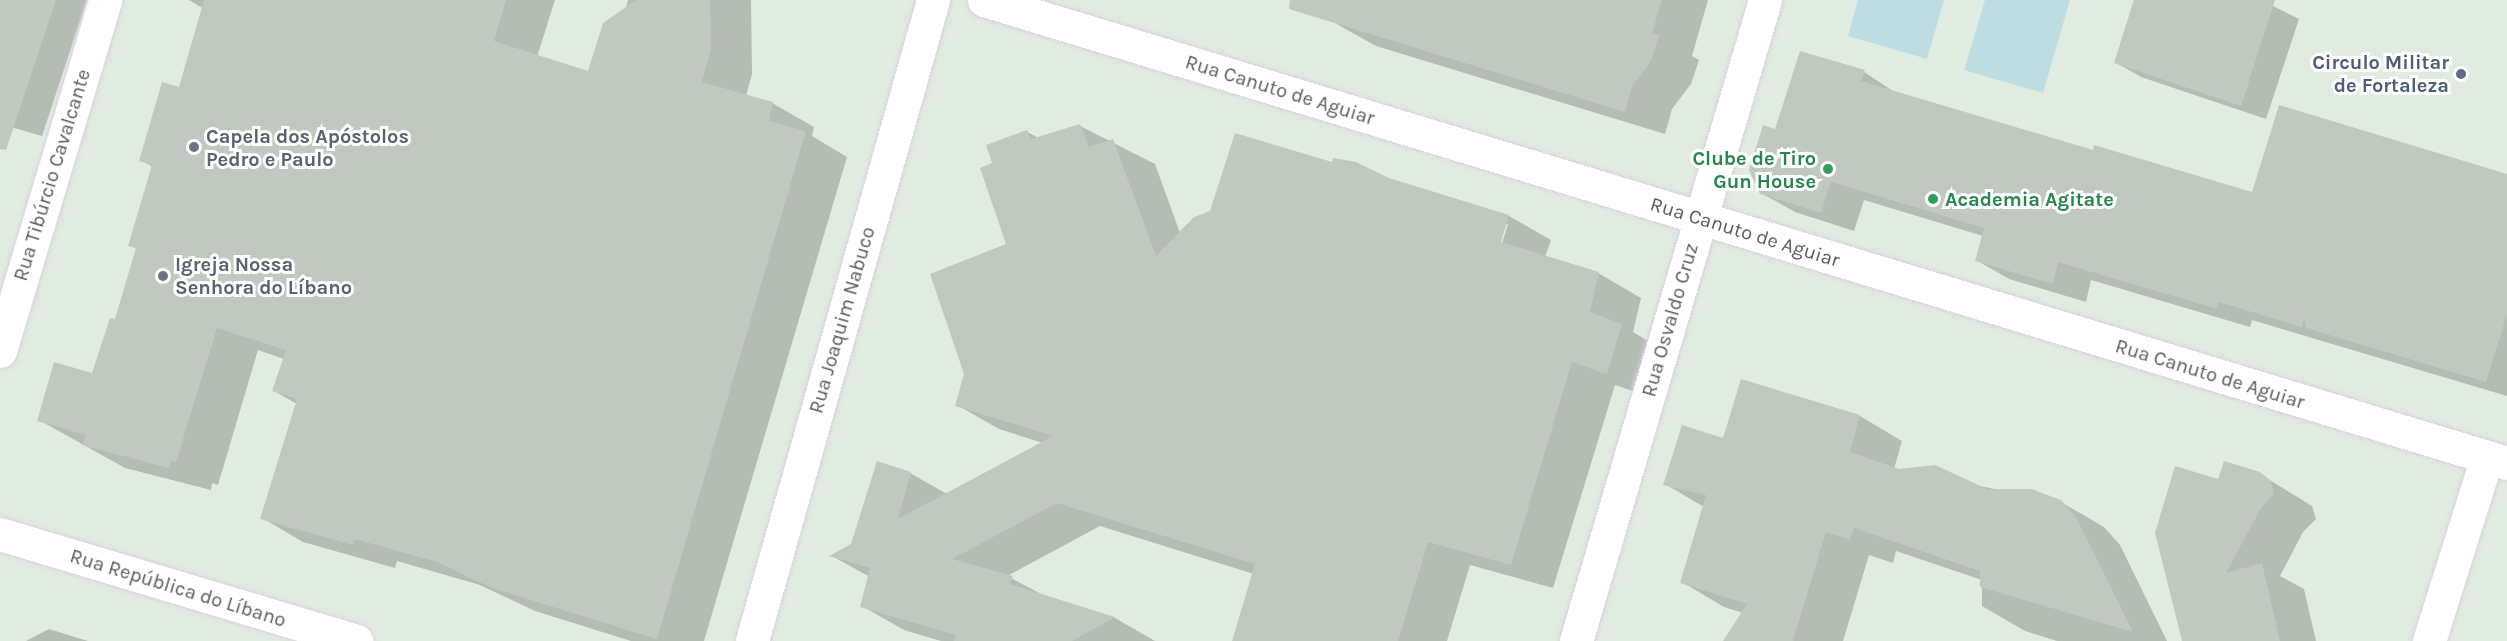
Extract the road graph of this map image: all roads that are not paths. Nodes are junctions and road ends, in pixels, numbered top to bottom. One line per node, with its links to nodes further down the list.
1 (105, 0): 6 (street, Rua Tibúrcio Cavalcante)
2 (933, 0): 10 (street, Rua Joaquim Nabuco)
3 (984, 0): 5 (street, Rua Canuto de Aguiar)
4 (1765, 0): 5 (street, Rua Osvaldo Cruz)
5 (1700, 218): 7 (street, Rua Canuto de Aguiar); 11 (street, Rua Osvaldo Cruz)
6 (0, 351)
7 (2497, 460): 12 (street)
8 (0, 534): 9 (street, Rua República do Líbano)
9 (356, 641)
10 (752, 641)
11 (1576, 641)
12 (2429, 641)

